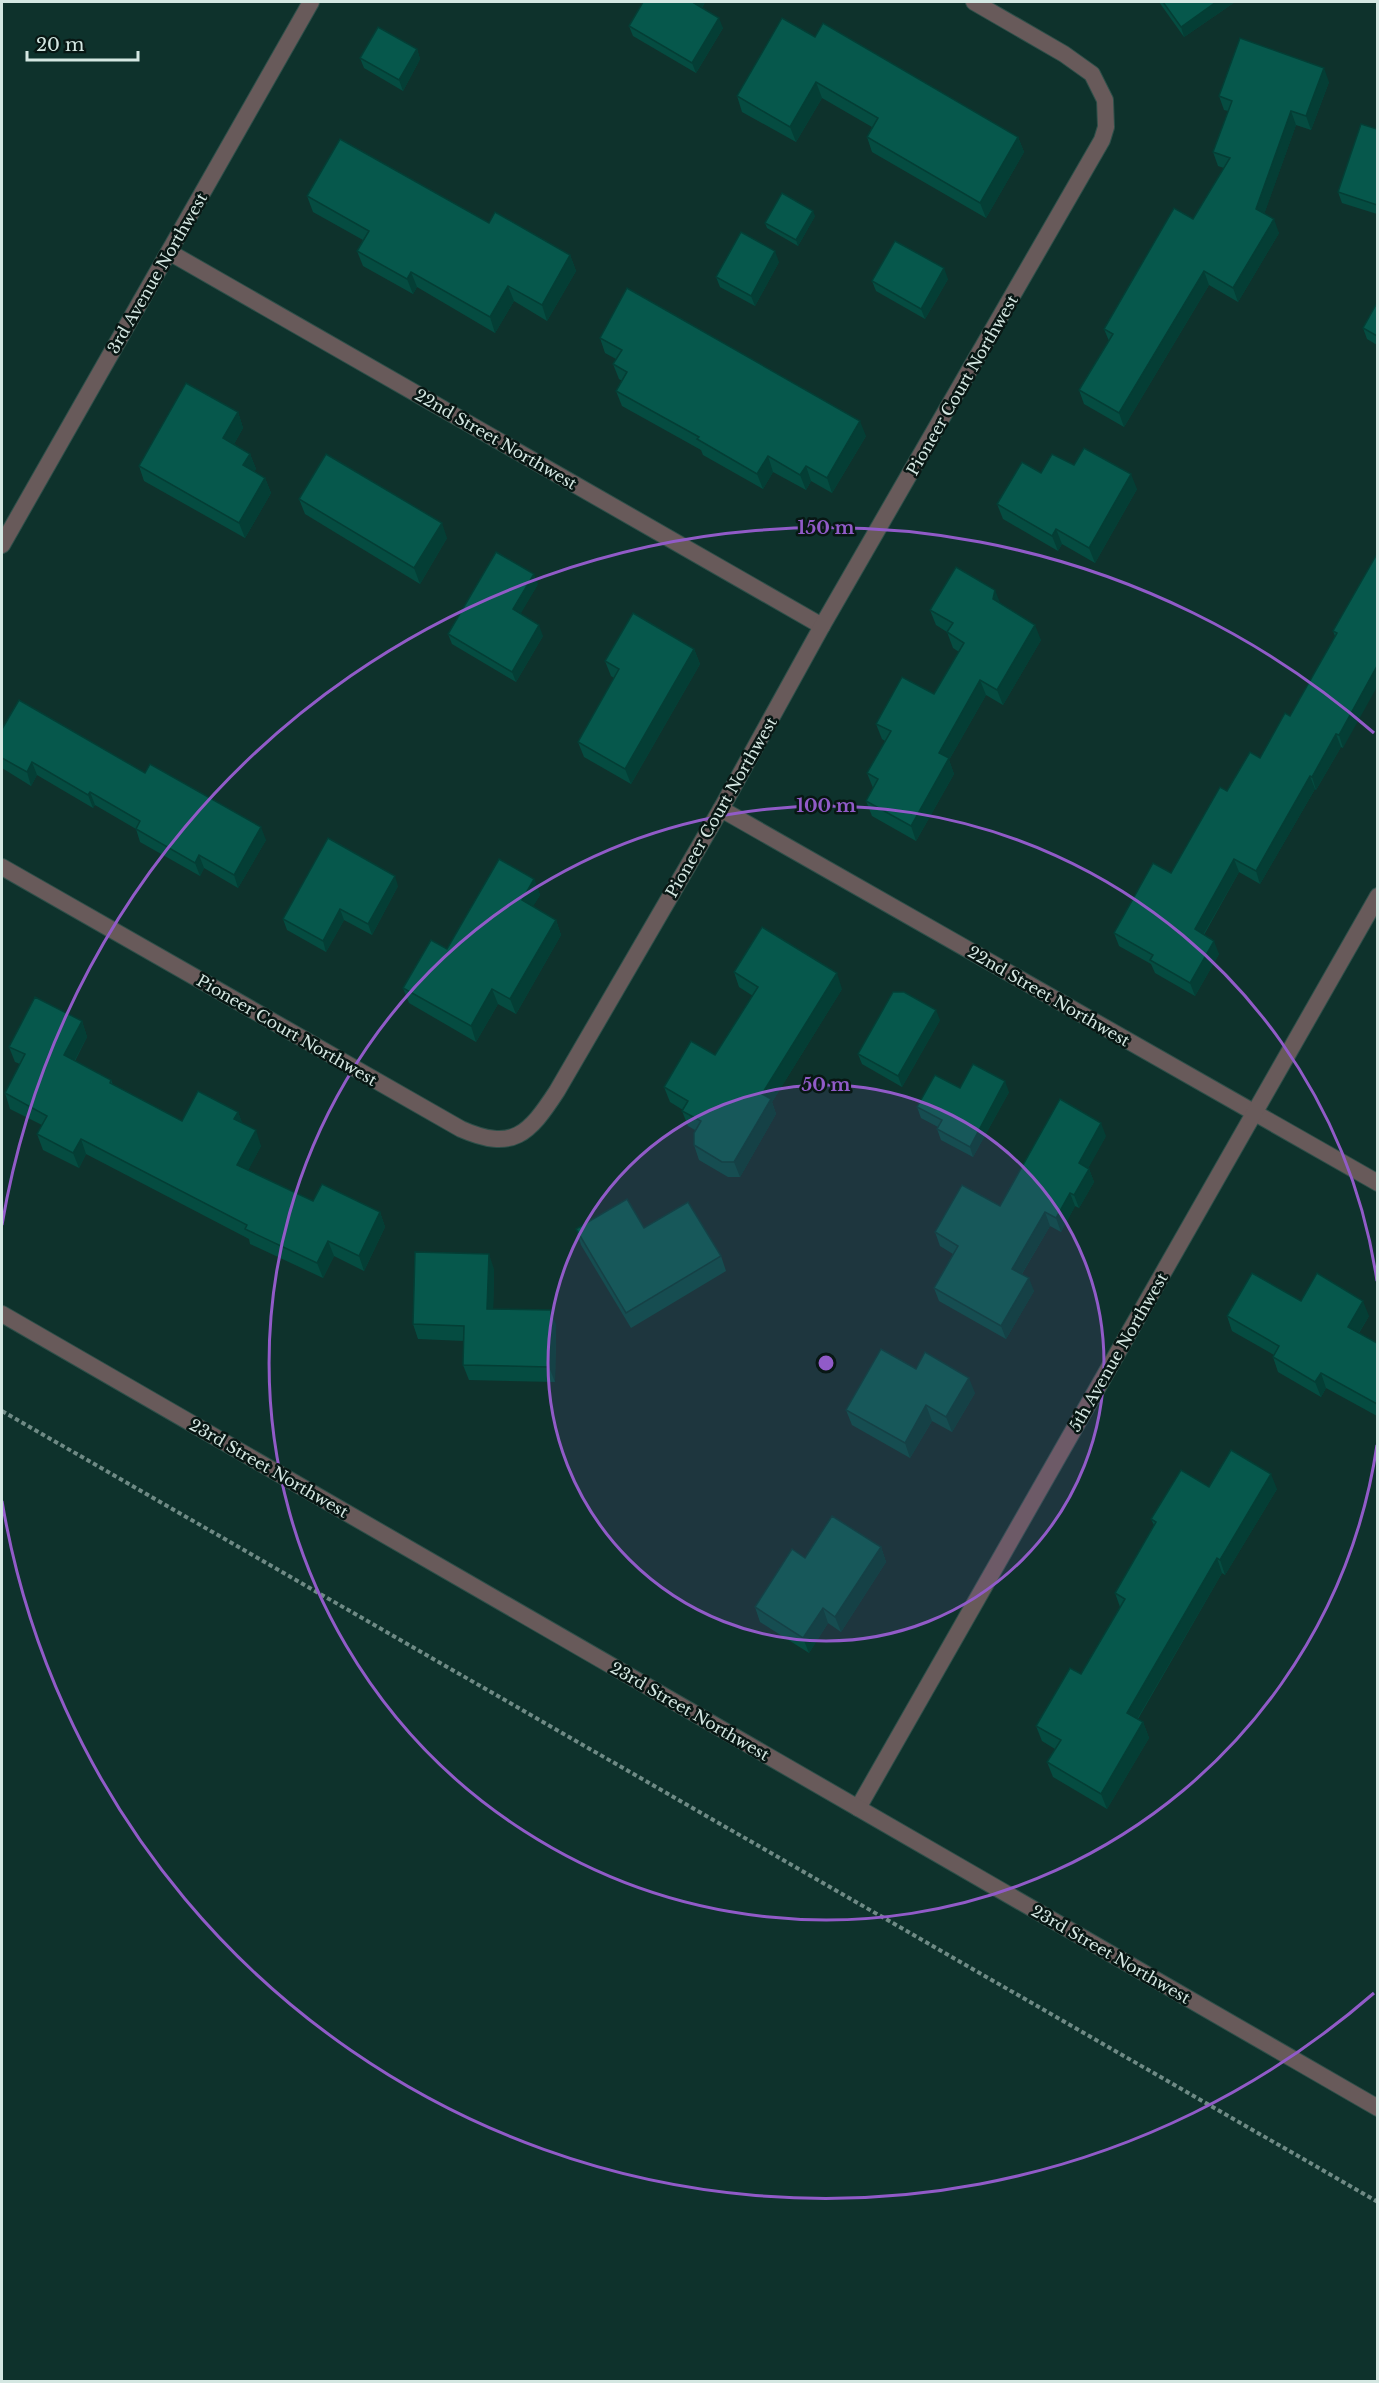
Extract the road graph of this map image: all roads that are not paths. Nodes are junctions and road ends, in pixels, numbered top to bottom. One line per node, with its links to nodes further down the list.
1 (311, 2): 3 (street, 3rd Avenue Northwest)
2 (974, 2): 5 (street, Pioneer Court Northwest)
3 (169, 252): 4 (street, 3rd Avenue Northwest); 5 (street, 22nd Street Northwest)
4 (2, 545)
5 (822, 626): 6 (street, Pioneer Court Northwest)
6 (721, 809): 7 (street, Pioneer Court Northwest); 9 (street, 22nd Street Northwest)
7 (2, 867)
8 (1377, 896): 9 (street, 5th Avenue Northwest)
9 (1254, 1113): 10 (street, 22nd Street Northwest); 12 (street, 5th Avenue Northwest)
10 (1377, 1183)
11 (2, 1314): 12 (street, 23rd Street Northwest)
12 (858, 1809): 13 (street, 23rd Street Northwest)
13 (1377, 2108)

